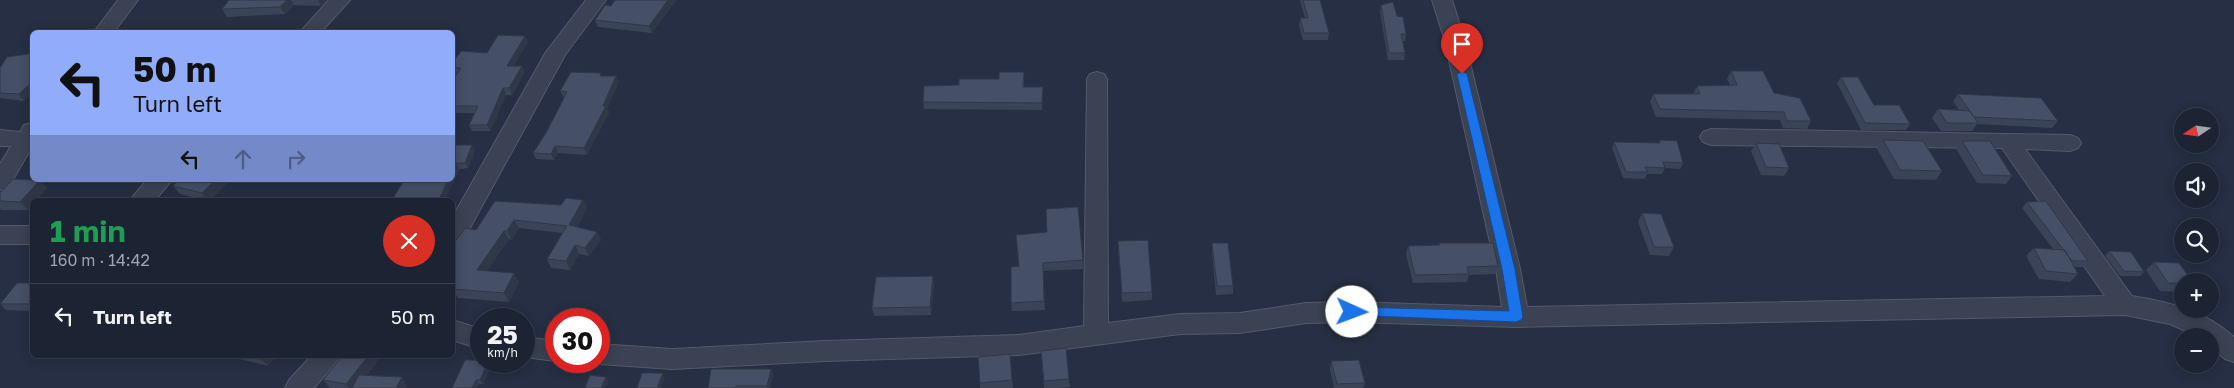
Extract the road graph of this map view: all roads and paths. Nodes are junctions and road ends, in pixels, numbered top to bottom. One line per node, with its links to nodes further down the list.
1 (128, 0): 5 (street)
2 (340, 0): 6 (street)
3 (596, 0): 18 (street)
4 (1442, 0): 20 (street)
5 (106, 30)
6 (312, 30)
7 (1097, 79): 22 (street)
8 (29, 135): 10 (street); 13 (street)
9 (1711, 137): 11 (street)
10 (0, 138)
11 (2008, 141): 12 (street); 19 (street)
12 (2070, 143)
13 (0, 182)
14 (159, 182): 15 (street)
15 (143, 198)
16 (0, 235): 17 (street)
17 (30, 235)
18 (455, 235)
19 (2125, 305): 20 (street); 24 (street)
20 (1516, 317): 22 (street)
21 (455, 331): 23 (street)
22 (1096, 335): 25 (street)
23 (470, 336)
24 (2234, 352)
25 (610, 355)
26 (324, 358): 27 (street)
27 (298, 388)

